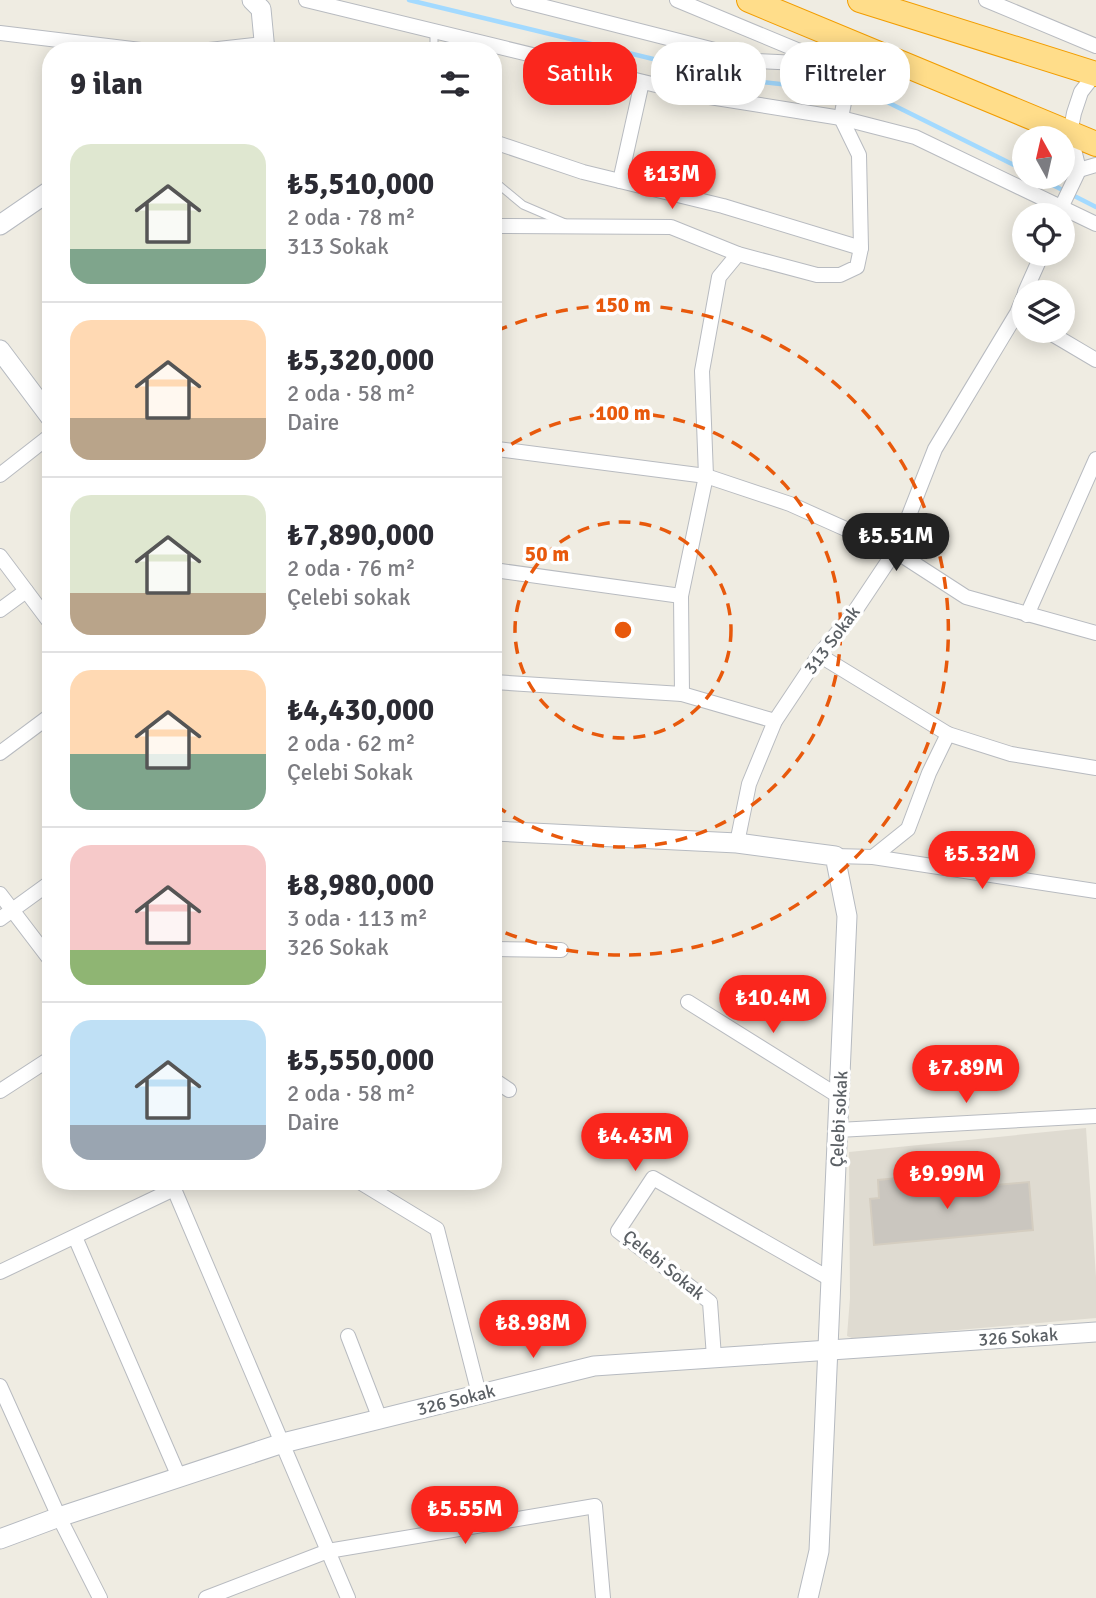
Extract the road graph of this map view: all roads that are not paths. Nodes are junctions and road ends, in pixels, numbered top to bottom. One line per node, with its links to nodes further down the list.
1 (252, 0): 12 (street)
2 (306, 0): 8 (street)
3 (519, 0): 18 (street)
4 (677, 0): 15 (street)
5 (749, 0): 23 (highway)
6 (860, 0): 19 (highway)
7 (986, 0): 16 (street)
8 (325, 2): 9 (street)
9 (434, 31): 13 (lane); 14 (street)
10 (0, 33): 11 (street)
11 (74, 42)
12 (264, 42)
13 (434, 42)
14 (479, 42)
15 (780, 43)
16 (1096, 46)
17 (502, 48): 20 (street)
18 (780, 62)
19 (1095, 74): 24 (street)
20 (642, 82): 22 (street); 31 (street)
21 (844, 105): 22 (street)
22 (841, 118): 34 (street); 41 (street)
23 (1053, 126)
24 (1071, 126)
25 (1075, 135): 26 (highway)
26 (1096, 144)
27 (502, 145): 31 (street)
28 (1096, 165): 30 (street)
29 (1075, 169): 30 (street)
30 (1076, 176): 35 (street)
31 (620, 181): 41 (street)
32 (502, 188): 40 (lane)
33 (42, 196): 38 (street)
34 (1053, 203)
35 (1063, 203)
36 (1075, 214): 37 (street)
37 (1096, 224)
38 (0, 225)
39 (502, 226): 40 (street)
40 (574, 227): 42 (street)
41 (861, 248): 42 (street)
42 (738, 254): 52 (street)
43 (1012, 328): 53 (street, 313 Sokak)
44 (1067, 343): 46 (street)
45 (0, 350): 47 (street)
46 (1096, 360)
47 (42, 406)
48 (42, 442): 51 (street)
49 (502, 450): 52 (street)
50 (1096, 459): 60 (street)
51 (0, 475)
52 (706, 477): 53 (street); 57 (street)
53 (895, 551): 60 (street); 62 (street, 313 Sokak)
54 (0, 556): 56 (street)
55 (502, 571): 57 (street)
56 (26, 591): 58 (street); 59 (street)
57 (681, 596): 64 (street)
58 (0, 610)
59 (42, 612)
60 (1027, 615): 61 (street)
61 (1096, 633)
62 (819, 655): 65 (street, 313 Sokak); 67 (street)
63 (502, 683): 64 (street)
64 (682, 694): 65 (street)
65 (775, 721): 71 (street, 313 Sokak)
66 (42, 722): 68 (street)
67 (948, 734): 69 (street); 73 (street)
68 (0, 753)
69 (1096, 768)
70 (502, 831): 71 (street)
71 (737, 843): 72 (street)
72 (835, 856): 73 (street); 86 (street, Çelebi sokak)
73 (873, 857): 75 (street)
74 (42, 889): 77 (street)
75 (1096, 891)
76 (0, 894): 77 (street)
77 (6, 915): 80 (street)
78 (502, 949): 79 (street)
79 (561, 950)
80 (42, 952)
81 (688, 1002): 86 (street)
82 (42, 1064): 85 (street)
83 (502, 1085): 84 (street)
84 (509, 1090)
85 (0, 1091)
86 (839, 1097): 88 (street, Çelebi sokak)
87 (1096, 1116): 88 (street)
88 (838, 1130): 94 (street, Çelebi sokak)
89 (163, 1190): 92 (street)
90 (174, 1190): 102 (street)
91 (373, 1190): 100 (street)
92 (75, 1237): 93 (street); 103 (street)
93 (0, 1272)
94 (832, 1280): 97 (street, Çelebi sokak); 98 (street, Çelebi Sokak)
95 (1096, 1332): 97 (street, 326 Sokak)
96 (348, 1336): 101 (street)
97 (829, 1350): 98 (street, 326 Sokak); 111 (street, Çelebi sokak)
98 (714, 1357): 100 (street, 326 Sokak)
99 (0, 1386): 104 (street)
100 (479, 1394): 101 (street, 326 Sokak)
101 (380, 1419): 102 (street, 326 Sokak)
102 (283, 1443): 103 (street, 326 Sokak); 106 (street)
103 (179, 1477): 104 (street, 326 Sokak)
104 (58, 1517): 105 (street, 326 Sokak); 107 (street)
105 (0, 1539)
106 (328, 1551): 108 (street); 109 (street); 110 (street)
107 (100, 1598)
108 (206, 1598)
109 (348, 1598)
110 (603, 1598)
111 (808, 1598)

